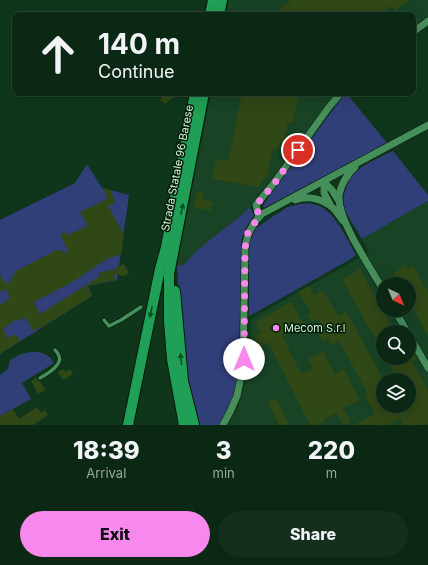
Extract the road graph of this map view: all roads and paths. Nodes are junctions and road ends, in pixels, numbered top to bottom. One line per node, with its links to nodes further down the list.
1 (213, 0): 3 (main road)
2 (222, 0): 4 (main road)
3 (211, 12)
4 (220, 12)
5 (428, 21): 6 (street)
6 (416, 30)
7 (195, 96): 16 (main road, Strada Statale 96 Barese)
8 (203, 96): 16 (main road, Strada Statale 96 Barese, one-way to 8)
9 (338, 96): 15 (street)
10 (428, 125): 11 (street)
11 (363, 160): 12 (street); 14 (street)
12 (324, 182): 13 (street); 14 (street)
13 (282, 204): 14 (street); 15 (street)
14 (337, 207): 17 (street)
15 (259, 217): 30 (street)
16 (170, 247): 24 (main road, one-way to 24); 27 (main road); 28 (main road); 29 (main road, one-way to 16)
17 (376, 277)
18 (141, 307): 19 (lane)
19 (104, 320)
20 (416, 347): 22 (street)
21 (55, 350): 23 (lane)
22 (428, 368)
23 (40, 378)
24 (137, 382): 25 (main road); 26 (main road)
25 (124, 425)
26 (128, 425)
27 (178, 425)
28 (184, 425)
29 (194, 425)
30 (223, 425)

